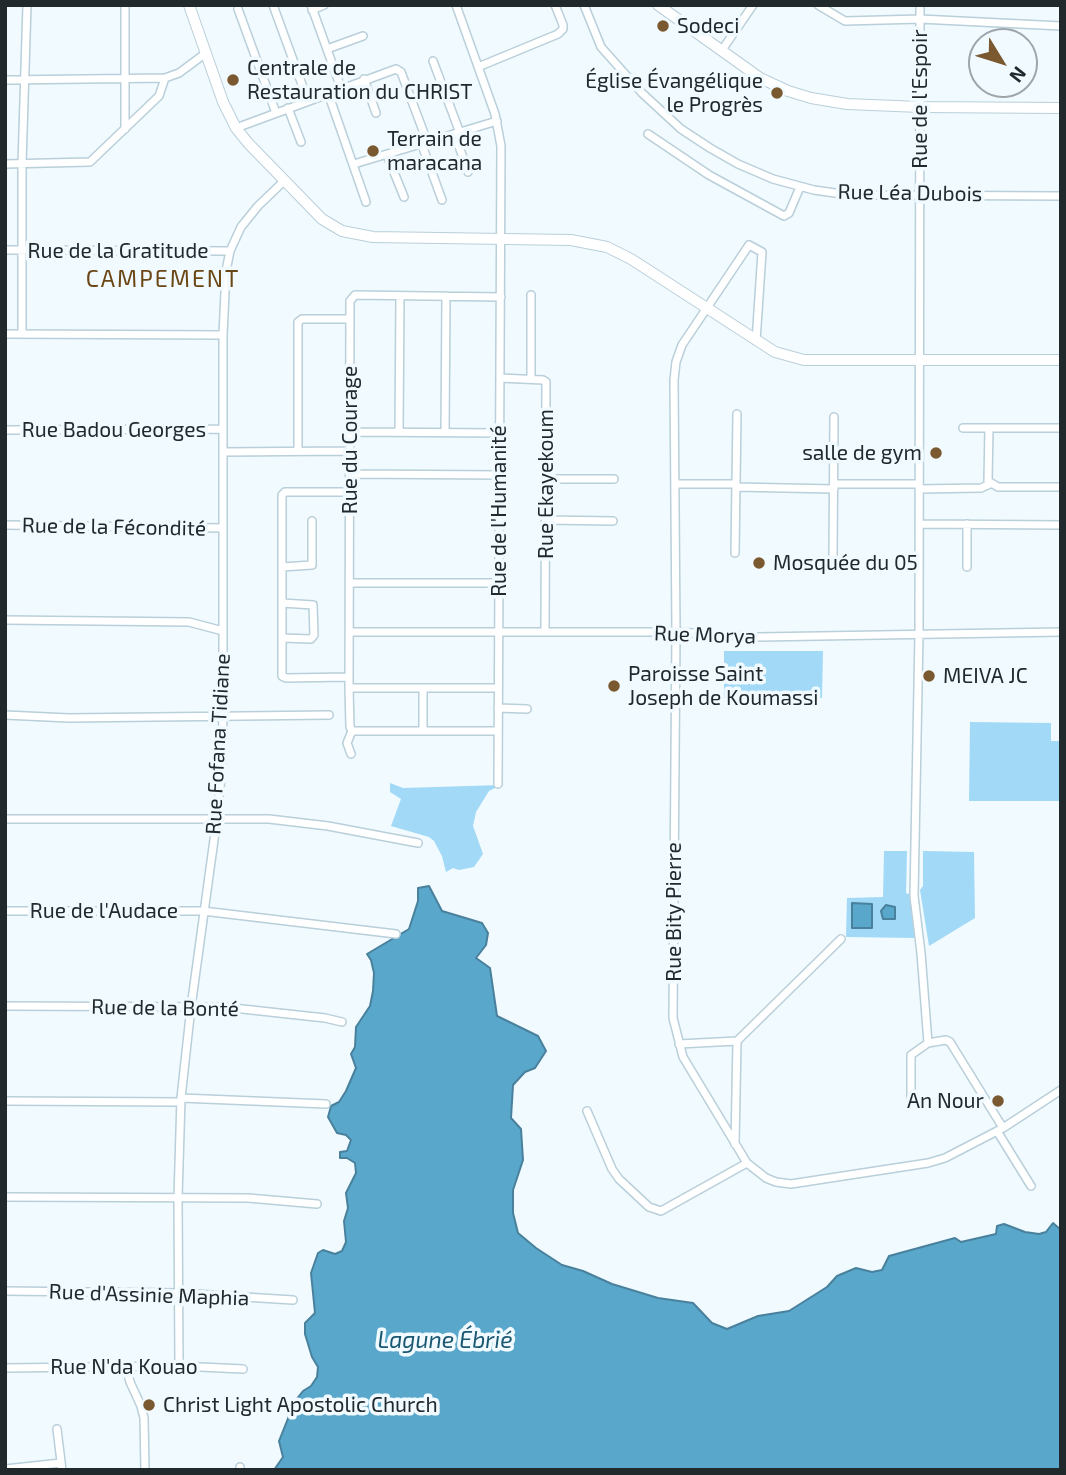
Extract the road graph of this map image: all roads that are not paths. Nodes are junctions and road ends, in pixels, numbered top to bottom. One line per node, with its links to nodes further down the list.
1 (27, 5): 26 (street)
2 (125, 5): 27 (street)
3 (274, 5): 30 (street)
4 (324, 5): 13 (street)
5 (456, 5): 22 (street, Rue de l'Humanité)
6 (555, 5): 22 (street)
7 (584, 5): 49 (street, Rue Léa Dubois)
8 (658, 5): 19 (street)
9 (753, 5): 19 (street)
10 (818, 5): 15 (street)
11 (920, 5): 15 (street, Rue de l'Espoir)
12 (192, 6): 20 (street)
13 (312, 7): 18 (street)
14 (238, 9): 34 (street)
15 (920, 19): 16 (street); 31 (street, Rue de l'Espoir)
16 (1061, 26)
17 (363, 36): 18 (street)
18 (327, 49): 28 (street)
19 (722, 50): 31 (street)
20 (206, 53): 23 (street); 37 (street)
21 (433, 61): 39 (street)
22 (478, 67): 36 (street, Rue de l'Humanité)
23 (165, 78): 27 (street); 38 (street)
24 (364, 79): 28 (street); 35 (street); 42 (street)
25 (5, 80): 26 (street)
26 (25, 80): 27 (street); 45 (street)
27 (125, 80): 38 (street)
28 (341, 88): 29 (street)
29 (328, 93): 30 (street); 46 (street)
30 (308, 101): 32 (street)
31 (920, 107): 33 (street); 50 (street, Rue de l'Espoir)
32 (288, 108): 34 (street); 41 (street)
33 (1061, 108)
34 (276, 113): 37 (street)
35 (376, 113)
36 (497, 121): 39 (street); 55 (street, Rue de l'Humanité)
37 (236, 128): 48 (street)
38 (125, 130): 45 (street)
39 (458, 134): 42 (street); 47 (street)
40 (648, 134): 49 (street)
41 (301, 142)
42 (425, 145): 43 (street); 53 (street)
43 (387, 155): 46 (street); 52 (street)
44 (5, 164): 45 (street)
45 (22, 164): 57 (street)
46 (354, 164): 54 (street)
47 (468, 172)
48 (284, 181): 55 (street); 58 (street, Rue Fofana Tidiane)
49 (800, 187): 50 (street, Rue Léa Dubois)
50 (920, 195): 51 (street, Rue Léa Dubois); 69 (street, Rue de l'Espoir)
51 (1061, 195)
52 (404, 197)
53 (442, 200)
54 (366, 202)
55 (501, 238): 62 (street, Rue de l'Humanité); 63 (street)
56 (5, 250): 57 (street, Rue de la Gratitude)
57 (23, 250): 58 (street, Rue de la Gratitude); 66 (street)
58 (230, 251): 67 (street, Rue Fofana Tidiane)
59 (531, 295): 72 (street)
60 (400, 296): 61 (street); 64 (street); 81 (street)
61 (446, 296): 62 (street); 82 (street)
62 (500, 297): 71 (street, Rue de l'Humanité)
63 (705, 308): 68 (street); 68 (street, Rue Bity Pierre); 91 (street, Rue Bity Pierre)
64 (350, 319): 80 (street, Rue du Courage); 84 (street)
65 (5, 334): 66 (street)
66 (22, 334): 67 (street)
67 (223, 335): 78 (street, Rue Fofana Tidiane)
68 (756, 341): 69 (street)
69 (918, 360): 70 (street); 95 (street, Rue de l'Espoir)
70 (1061, 360)
71 (500, 378): 72 (street, Rue Ekayekoum); 83 (street, Rue de l'Humanité)
72 (531, 379): 89 (street, Rue Ekayekoum)
73 (737, 414): 93 (street)
74 (834, 417): 94 (street)
75 (963, 428): 76 (street)
76 (989, 428): 77 (street); 92 (street)
77 (1061, 428)
78 (223, 429): 79 (street, Rue Badou Georges); 86 (street, Rue Fofana Tidiane)
79 (5, 430)
80 (350, 432): 81 (street); 85 (street, Rue du Courage)
81 (399, 432): 82 (street)
82 (445, 432): 83 (street)
83 (500, 433): 88 (street, Rue de l'Humanité)
84 (298, 451): 85 (street); 86 (street)
85 (349, 451): 87 (street, Rue du Courage)
86 (224, 452): 105 (street, Rue Fofana Tidiane)
87 (350, 474): 88 (street); 97 (street, Rue du Courage)
88 (500, 475): 111 (street, Rue de l'Humanité)
89 (546, 479): 90 (street); 98 (street, Rue Ekayekoum)
90 (614, 479)
91 (675, 484): 93 (street); 118 (street, Rue Bity Pierre)
92 (990, 484): 95 (street); 96 (street)
93 (736, 486): 94 (street); 106 (street)
94 (834, 486): 95 (street); 107 (street)
95 (919, 486): 101 (street, Rue de l'Espoir)
96 (1061, 487)
97 (349, 492): 109 (street); 110 (street, Rue du Courage)
98 (546, 520): 99 (street); 117 (street, Rue Ekayekoum)
99 (613, 521)
100 (312, 522): 109 (street)
101 (919, 524): 102 (street); 120 (street, Rue de l'Espoir)
102 (967, 524): 104 (street); 108 (street)
103 (5, 525): 105 (street, Rue de la Fécondité)
104 (1061, 525)
105 (223, 528): 114 (street, Rue Fofana Tidiane)
106 (735, 553)
107 (833, 556)
108 (967, 566)
109 (282, 568): 112 (street)
110 (350, 583): 111 (street); 115 (street, Rue du Courage)
111 (499, 583): 116 (street, Rue de l'Humanité)
112 (282, 603): 121 (street); 121 (street)
113 (5, 620): 114 (street)
114 (223, 631): 130 (street, Rue Fofana Tidiane)
115 (350, 632): 116 (street, Rue Morya); 122 (street, Rue du Courage)
116 (498, 632): 117 (street, Rue Morya); 125 (street, Rue de l'Humanité)
117 (545, 632): 118 (street, Rue Morya)
118 (676, 632): 120 (street, Rue Morya); 148 (street, Rue Bity Pierre)
119 (1061, 632): 120 (street, Rue Morya)
120 (919, 634): 147 (street, Rue de l'Espoir)
121 (282, 638): 122 (street)
122 (349, 677): 123 (street, Rue du Courage)
123 (349, 688): 124 (street); 132 (street, Rue du Courage)
124 (423, 688): 125 (street); 131 (street)
125 (498, 688): 126 (street, Rue de l'Humanité)
126 (498, 708): 127 (street); 133 (street, Rue de l'Humanité)
127 (527, 709)
128 (5, 715): 130 (street)
129 (329, 715): 130 (street)
130 (223, 716): 136 (street, Rue Fofana Tidiane)
131 (422, 730): 132 (street); 133 (street)
132 (352, 731): 134 (street, Rue du Courage)
133 (498, 731): 135 (street, Rue de l'Humanité)
134 (351, 754)
135 (498, 784)
136 (217, 818): 137 (street); 138 (street); 140 (street, Rue Fofana Tidiane)
137 (5, 819)
138 (418, 843)
139 (5, 911): 140 (street, Rue de l'Audace)
140 (203, 911): 141 (street, Rue de l'Audace); 144 (street, Rue Fofana Tidiane)
141 (396, 934)
142 (841, 939): 146 (street)
143 (5, 1006): 144 (street, Rue de la Bonté)
144 (191, 1007): 145 (street, Rue de la Bonté); 151 (street, Rue Fofana Tidiane)
145 (342, 1022)
146 (737, 1041): 148 (street); 156 (street)
147 (928, 1043): 150 (street); 155 (street)
148 (679, 1044): 156 (street, Rue Bity Pierre)
149 (1061, 1090): 155 (street, Rue Bity Pierre)
150 (911, 1096)
151 (181, 1100): 152 (street); 153 (street); 160 (street, Rue Fofana Tidiane)
152 (5, 1101)
153 (326, 1104)
154 (587, 1111): 157 (street)
155 (1000, 1129): 157 (street, Rue Bity Pierre); 158 (street)
156 (735, 1145): 157 (street, Rue Bity Pierre)
157 (747, 1163)
158 (1031, 1186)
159 (5, 1197): 160 (street)
160 (178, 1198): 161 (street); 163 (street, Rue Fofana Tidiane)
161 (317, 1204)
162 (5, 1291): 163 (street, Rue d'Assinie Maphia)
163 (180, 1293): 164 (street, Rue d'Assinie Maphia); 165 (street, Rue Fofana Tidiane)
164 (293, 1300)
165 (179, 1366): 166 (street, Rue N'da Kouao); 168 (street, Rue N'da Kouao)
166 (127, 1367): 167 (street, Rue N'da Kouao); 172 (street)
167 (5, 1368)
168 (243, 1369)
169 (57, 1429): 170 (street)
170 (61, 1466): 171 (street)
171 (5, 1469)
172 (145, 1470)

